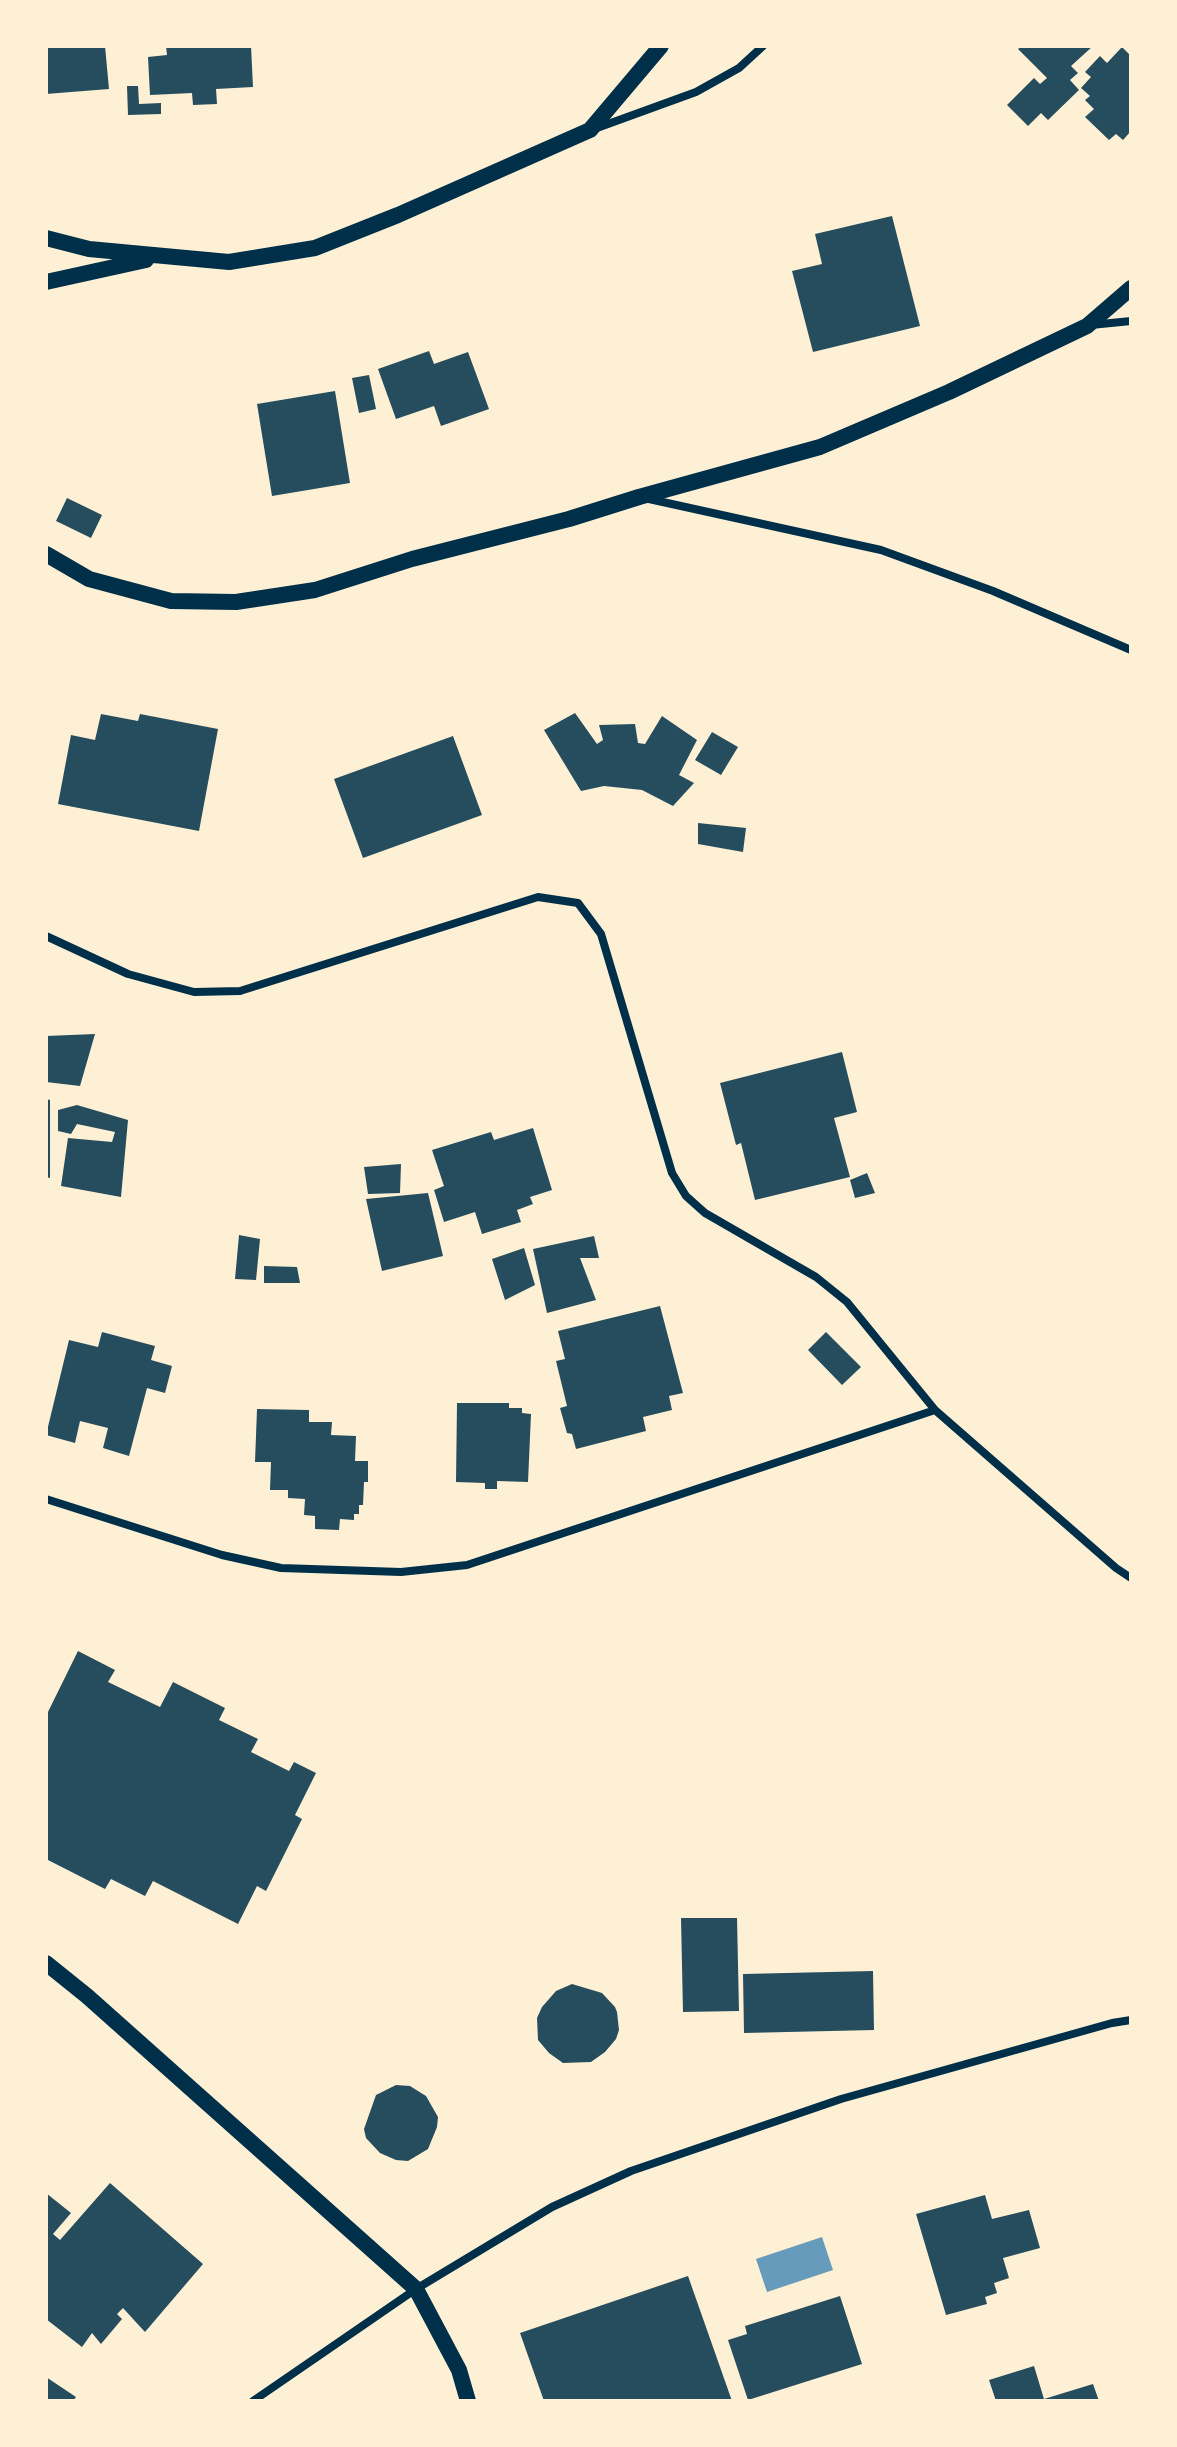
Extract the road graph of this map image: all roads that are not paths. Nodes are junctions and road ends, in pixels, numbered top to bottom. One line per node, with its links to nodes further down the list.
1 (661, 46): 3 (main road)
2 (763, 46): 3 (street)
3 (590, 130): 5 (main road)
4 (46, 238): 5 (main road)
5 (159, 257): 6 (main road)
6 (46, 282)
7 (1131, 288): 9 (main road)
8 (1131, 321): 9 (street)
9 (1087, 326): 10 (main road)
10 (639, 497): 11 (main road); 12 (street)
11 (46, 554)
12 (1131, 650)
13 (46, 936): 14 (street)
14 (935, 1410): 15 (street); 16 (street)
15 (46, 1499)
16 (1131, 1578)
17 (46, 1963): 19 (main road)
18 (1131, 2020): 19 (street)
19 (416, 2289): 20 (street); 21 (main road)
20 (253, 2401)
21 (468, 2401)

